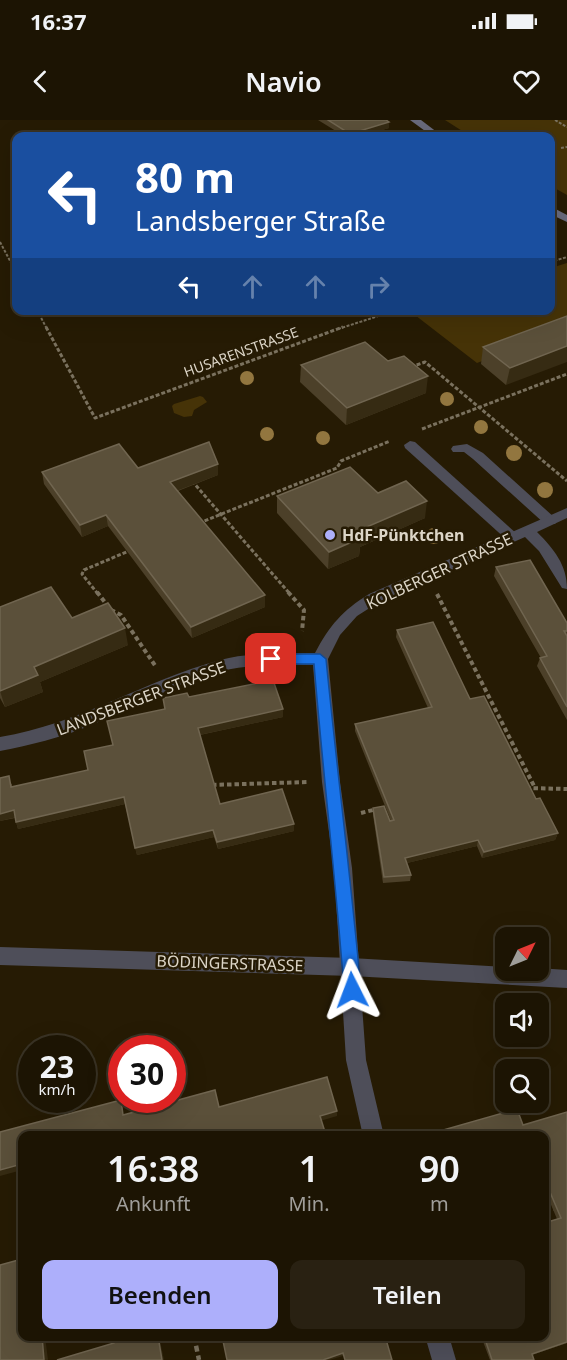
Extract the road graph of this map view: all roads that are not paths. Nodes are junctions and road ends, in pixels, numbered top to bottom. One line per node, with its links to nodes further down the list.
1 (416, 120): 2 (main road)
2 (432, 132)
3 (404, 441): 7 (street)
4 (458, 448): 6 (street)
5 (567, 513): 6 (street, KOLBERGER STRASSE)
6 (550, 521): 7 (street, KOLBERGER STRASSE)
7 (520, 534): 8 (street); 9 (street, KOLBERGER STRASSE)
8 (567, 584)
9 (320, 659): 10 (street, LANDSBERGER STRASSE); 12 (street)
10 (0, 744)
11 (0, 956): 12 (street, BÖDINGERSTRASSE)
12 (351, 967): 13 (street, BÖDINGERSTRASSE); 14 (street)
13 (567, 979)
14 (373, 1131)
15 (438, 1341): 16 (street)
16 (444, 1360)

